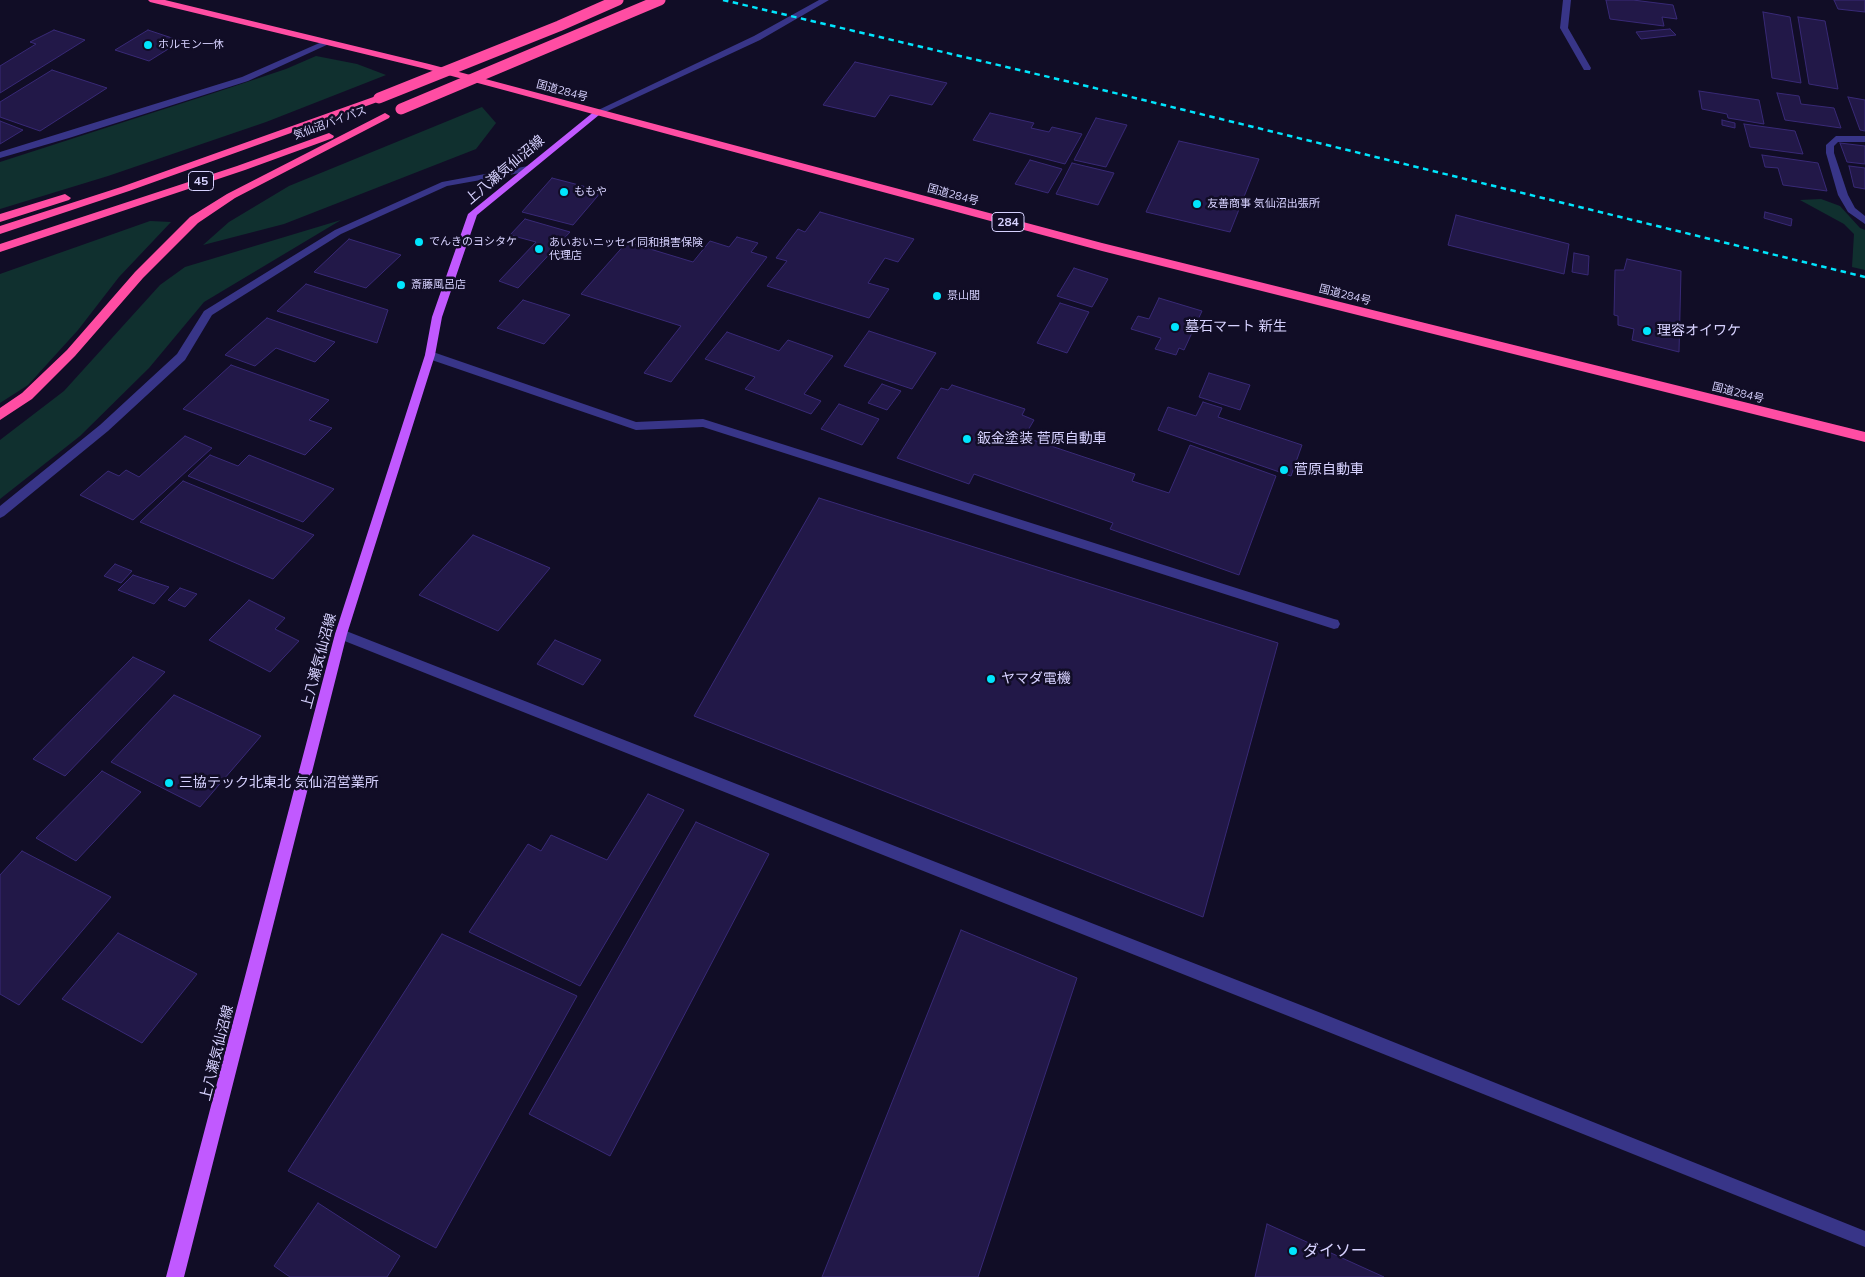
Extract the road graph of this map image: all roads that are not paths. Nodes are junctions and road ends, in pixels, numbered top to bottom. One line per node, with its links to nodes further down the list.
1 (153, 0): 6 (highway, 国道284号 / 284)
2 (618, 0): 10 (highway, 気仙沼バイパス / 45, bridge)
3 (660, 0): 9 (highway, 気仙沼バイパス / 45, bridge)
4 (825, 0): 8 (street)
5 (1567, 0): 7 (street)
6 (328, 43): 8 (highway, 国道284号 / 284); 12 (street)
7 (1587, 68)
8 (596, 113): 13 (main road, 上八瀬気仙沼線); 20 (highway, 国道284号 / 284)
9 (385, 116): 17 (highway, 気仙沼バイパス / 45); 19 (highway)
10 (313, 123): 14 (highway); 16 (highway, 気仙沼バイパス / 45)
11 (1865, 139): 15 (street)
12 (0, 155)
13 (528, 169): 18 (main road, 上八瀬気仙沼線); 21 (street)
14 (0, 218)
15 (1865, 221)
16 (0, 230)
17 (0, 248)
18 (430, 355): 22 (street); 23 (main road, 上八瀬気仙沼線)
19 (0, 415)
20 (1865, 438)
21 (0, 513)
22 (1334, 624)
23 (341, 634): 24 (street); 25 (main road, 上八瀬気仙沼線)
24 (1865, 1239)
25 (175, 1277)

